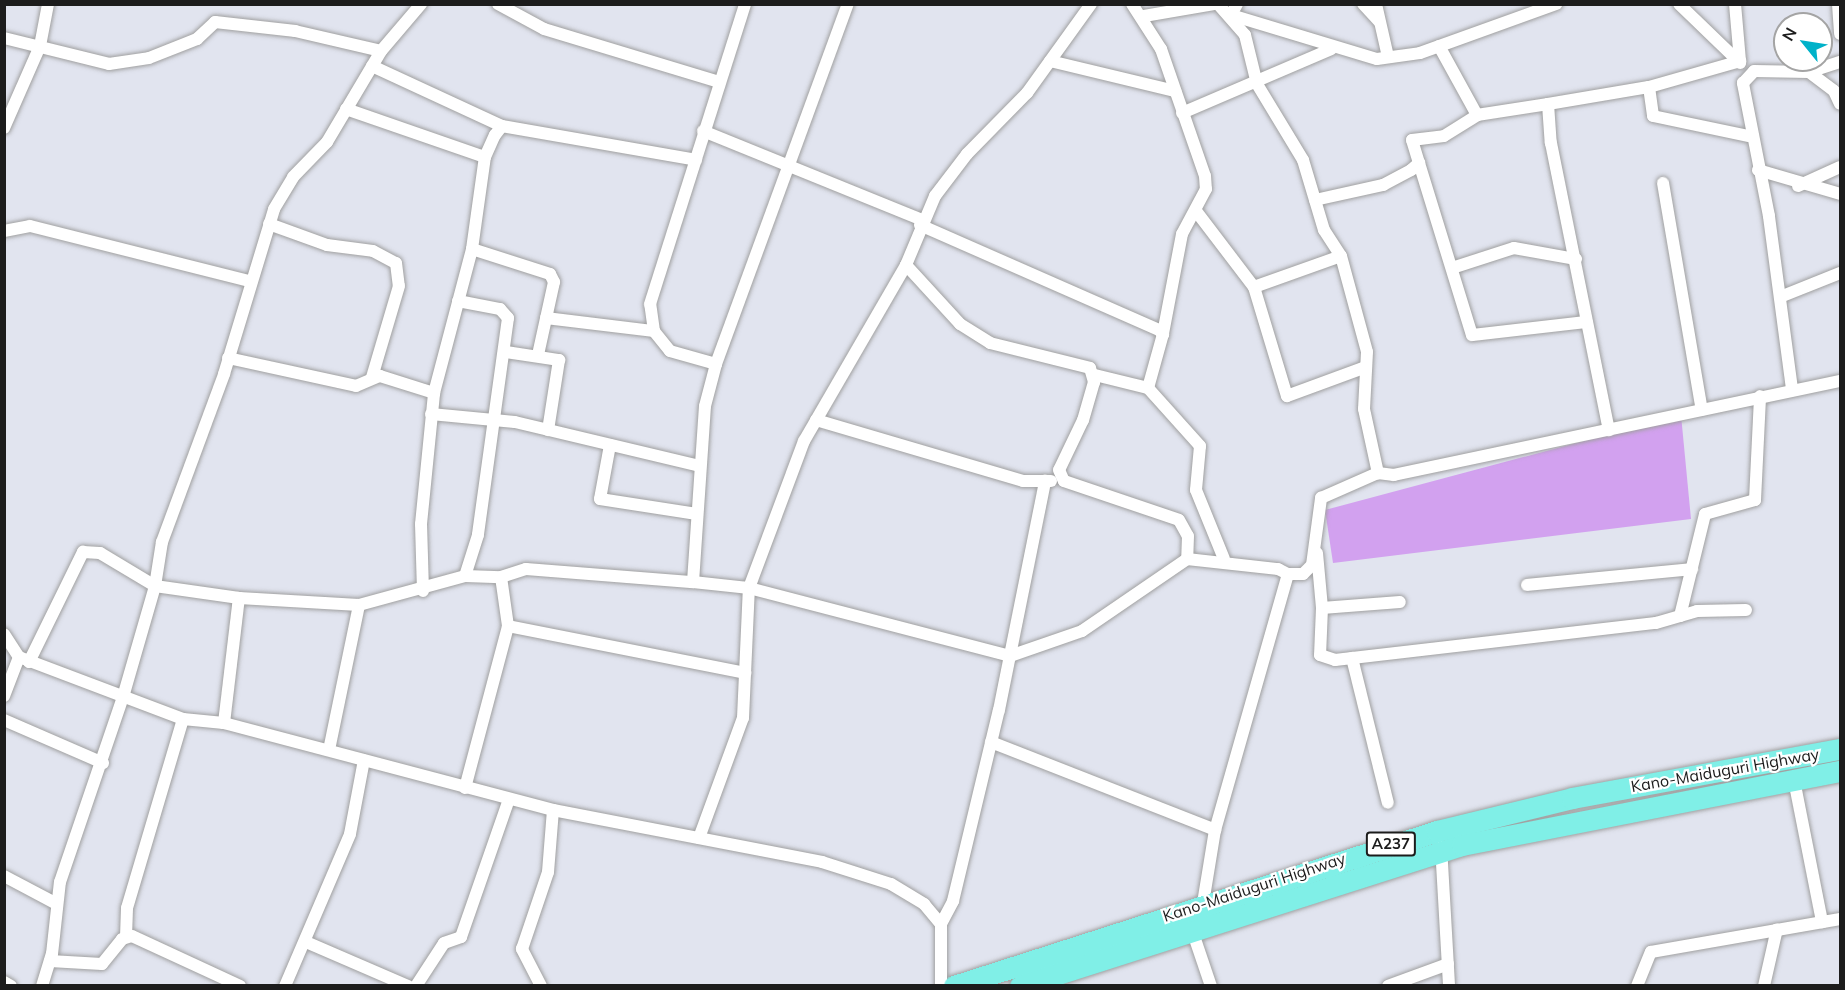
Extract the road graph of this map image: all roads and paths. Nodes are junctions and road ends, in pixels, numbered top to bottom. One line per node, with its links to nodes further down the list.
1 (48, 4): 21 (street)
2 (421, 4): 24 (street)
3 (498, 4): 31 (street)
4 (745, 4): 31 (street)
5 (848, 4): 47 (street)
6 (1091, 4): 26 (street)
7 (1132, 4): 17 (street)
8 (1216, 4): 16 (street); 17 (street)
9 (1363, 4): 18 (street)
10 (1376, 4): 18 (street)
11 (1556, 4): 15 (street)
12 (1679, 4): 27 (street)
13 (1735, 4): 27 (street)
14 (1838, 4): 19 (street)
15 (1536, 8): 22 (street)
16 (1234, 10): 23 (street); 32 (street)
17 (1144, 16): 34 (street)
18 (1380, 22): 25 (street)
19 (1840, 34)
20 (4, 38): 21 (street)
21 (40, 46): 24 (street); 41 (street)
22 (1439, 46): 25 (street); 39 (street)
23 (1331, 49): 25 (street); 32 (street)
24 (381, 51): 28 (street)
25 (1388, 57)
26 (1050, 61): 34 (street); 55 (street)
27 (1740, 62): 30 (street); 33 (street)
28 (372, 66): 37 (street); 40 (street)
29 (1809, 72): 30 (street); 35 (street)
30 (1748, 74): 43 (street)
31 (719, 82): 42 (street)
32 (1257, 84): 38 (street); 53 (street)
33 (1649, 87): 36 (street); 43 (street)
34 (1175, 91): 38 (street)
35 (1840, 104)
36 (1548, 105): 39 (street); 60 (street)
37 (346, 110): 44 (street); 56 (street)
38 (1182, 113): 54 (street)
39 (1477, 115): 46 (street)
40 (501, 126): 44 (street); 45 (street)
41 (4, 128)
42 (703, 131): 45 (street); 47 (street)
43 (1749, 136): 49 (street)
44 (485, 157): 58 (street)
45 (696, 160): 70 (street)
46 (1419, 163): 53 (street); 62 (street)
47 (787, 165): 55 (street); 75 (street)
48 (1840, 167): 51 (street)
49 (1758, 170): 51 (street); 66 (street)
50 (1662, 183): 84 (street)
51 (1798, 186): 52 (street)
52 (1840, 194)
53 (1315, 200): 59 (street)
54 (1196, 211): 65 (street); 71 (street)
55 (921, 222): 61 (street); 71 (street)
56 (269, 224): 64 (street); 78 (street)
57 (4, 231): 64 (street)
58 (472, 249): 67 (street); 68 (street)
59 (1341, 255): 65 (street); 76 (street)
60 (1576, 259): 62 (street); 69 (street)
61 (906, 265): 77 (street); 86 (street)
62 (1452, 268): 69 (street)
63 (1840, 273): 66 (street)
64 (249, 281): 74 (street)
65 (1254, 287): 76 (street)
66 (1780, 297): 81 (street)
67 (458, 301): 72 (street); 82 (street)
68 (546, 318): 70 (street); 73 (street)
69 (1586, 322): 89 (street)
70 (654, 331): 75 (street)
71 (1163, 334): 80 (street)
72 (506, 352): 73 (street); 87 (street)
73 (538, 355): 88 (street)
74 (228, 358): 78 (street); 105 (street)
75 (716, 364): 91 (street)
76 (1366, 367): 92 (street)
77 (1095, 375): 80 (street); 94 (street)
78 (372, 377): 82 (street)
79 (1840, 381): 81 (street)
80 (1148, 388): 98 (street)
81 (1792, 389): 83 (street)
82 (434, 393): 85 (street)
83 (1760, 396): 84 (street); 99 (street)
84 (1702, 410): 89 (street)
85 (431, 414): 87 (street); 107 (street)
86 (816, 420): 93 (street); 106 (street)
87 (493, 421): 88 (street); 101 (street)
88 (548, 430): 90 (street)
89 (1609, 430): 92 (street)
90 (610, 445): 91 (street); 95 (street)
91 (700, 466): 95 (street)
92 (1378, 473): 96 (street)
93 (1045, 481): 94 (street); 116 (street)
94 (1064, 481): 97 (street)
95 (697, 514): 103 (street)
96 (1316, 543): 100 (street); 111 (street)
97 (1187, 559): 98 (street); 116 (street)
98 (1224, 560): 100 (street)
99 (1692, 569): 104 (street); 113 (street)
100 (1288, 574): 136 (street)
101 (465, 576): 102 (street); 107 (street)
102 (501, 577): 103 (street); 114 (street)
103 (693, 582): 106 (street)
104 (1527, 585)
105 (155, 586): 108 (street); 118 (street); 121 (street)
106 (749, 588): 116 (street); 119 (street)
107 (423, 591): 110 (street)
108 (239, 598): 110 (street); 124 (street)
109 (1400, 602): 111 (street)
110 (359, 605): 127 (street)
111 (1322, 608): 117 (street)
112 (1746, 610): 113 (street)
113 (1680, 616): 117 (street)
114 (508, 626): 119 (street); 132 (street)
115 (4, 634): 118 (street)
116 (1010, 656): 125 (street)
117 (1352, 658): 134 (street)
118 (24, 659): 120 (street); 121 (street)
119 (745, 673): 138 (street)
120 (4, 696)
121 (123, 697): 122 (street); 129 (street)
122 (183, 719): 124 (street); 148 (street)
123 (4, 720): 129 (street)
124 (224, 723): 127 (street)
125 (991, 742): 136 (street); 145 (street)
126 (1840, 749): 137 (highway, Kano-Maiduguri Highway / A237)
127 (328, 750): 128 (street)
128 (364, 760): 132 (street); 149 (street)
129 (103, 762): 141 (street)
130 (1840, 771): 131 (highway, Kano-Maiduguri Highway / A237)
131 (1794, 780): 139 (highway, Kano-Maiduguri Highway / A237); 144 (street)
132 (465, 788): 133 (street)
133 (510, 799): 135 (street); 159 (street)
134 (1388, 803)
135 (553, 810): 138 (street); 160 (street)
136 (1215, 830): 142 (street)
137 (1437, 831): 139 (street); 142 (highway, Kano-Maiduguri Highway / A237)
138 (699, 838): 145 (street)
139 (1443, 851): 147 (highway, Kano-Maiduguri Highway / A237); 151 (street)
140 (4, 876): 141 (street)
141 (55, 903): 150 (street)
142 (1203, 903): 162 (highway, Kano-Maiduguri Highway / A237)
143 (1840, 919): 144 (street)
144 (1822, 922): 146 (street)
145 (941, 924): 161 (street)
146 (1777, 929): 167 (street); 168 (street)
147 (1192, 930): 163 (highway, Kano-Maiduguri Highway / A237); 164 (street)
148 (126, 937): 150 (street); 156 (street)
149 (306, 942): 157 (street); 158 (street)
150 (50, 961): 155 (street)
151 (1448, 964): 152 (street); 166 (street)
152 (1420, 980): 165 (street)
153 (4, 982): 154 (street)
154 (11, 986)
155 (42, 986)
156 (240, 986)
157 (285, 986)
158 (408, 986)
159 (416, 986)
160 (541, 986)
161 (941, 986)
162 (954, 986)
163 (1020, 986)
164 (1211, 986)
165 (1388, 986)
166 (1449, 986)
167 (1637, 986)
168 (1764, 986)

